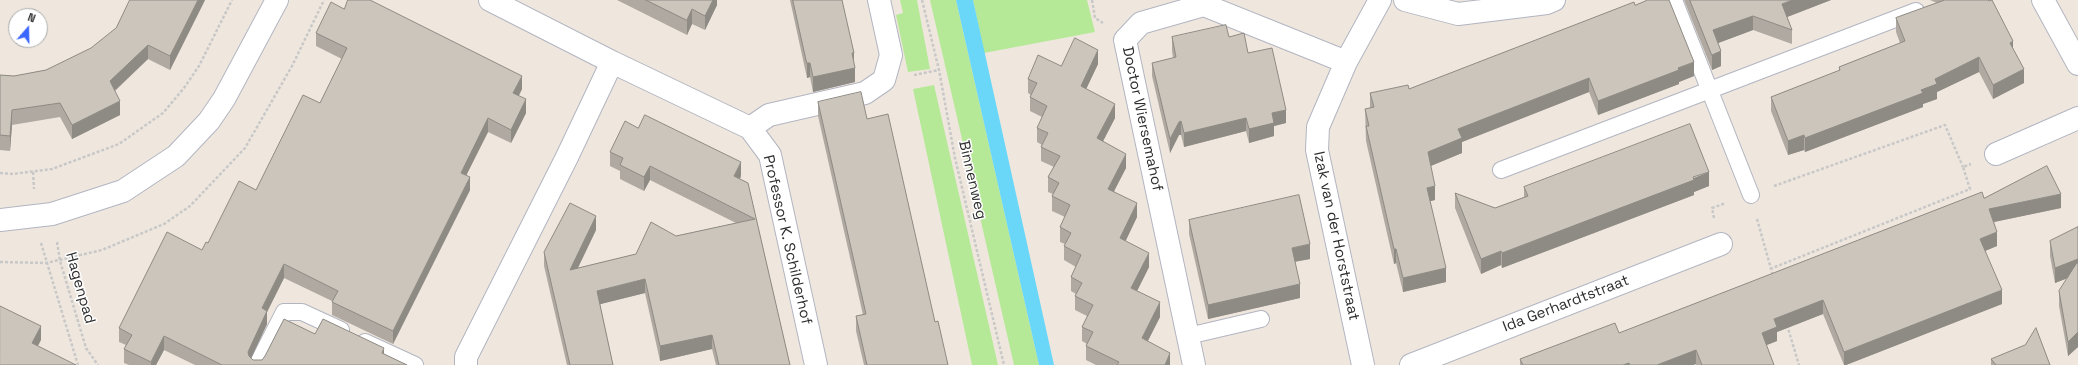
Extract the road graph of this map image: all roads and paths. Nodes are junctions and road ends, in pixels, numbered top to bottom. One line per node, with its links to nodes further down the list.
1 (232, 0): 22 (path)
2 (277, 0): 24 (street)
3 (490, 0): 13 (street, Professor K. Schilderhof)
4 (878, 0): 18 (street)
5 (922, 0): 38 (path, Binnenweg)
6 (1380, 0): 14 (street, Izak van der Horststraat)
7 (1405, 0): 8 (street)
8 (1554, 0)
9 (1674, 0): 16 (lane)
10 (2043, 0): 15 (street)
11 (1169, 7): 14 (street, Doctor Wiersemahof); 31 (street, Doctor Wiersemahof)
12 (1919, 10): 16 (lane)
13 (612, 62): 18 (street, Professor K. Schilderhof); 36 (street)
14 (1346, 62): 40 (street, Izak van der Horststraat)
15 (2078, 64)
16 (1709, 91): 21 (lane); 23 (lane)
17 (2078, 118): 19 (street)
18 (750, 128): 37 (street, Professor K. Schilderhof)
19 (1996, 154): 20 (path)
20 (1963, 167): 23 (path); 27 (path)
21 (1501, 170)
22 (0, 173)
23 (1751, 195): 26 (path); 27 (path)
24 (43, 215): 25 (street); 32 (path, Hagenpad); 33 (path, Hagenpad)
25 (0, 220)
26 (1721, 244): 41 (street, Ida Gerhardtstraat)
27 (1770, 269): 28 (path)
28 (1775, 284)
29 (1261, 319): 31 (lane)
30 (1786, 321): 42 (path)
31 (1188, 336): 39 (street, Doctor Wiersemahof)
32 (78, 365)
33 (98, 365)
34 (257, 365): 35 (lane)
35 (415, 365)
36 (466, 365)
37 (816, 365)
38 (1004, 365)
39 (1194, 365)
40 (1363, 365)
41 (1411, 365)
42 (1799, 365)

